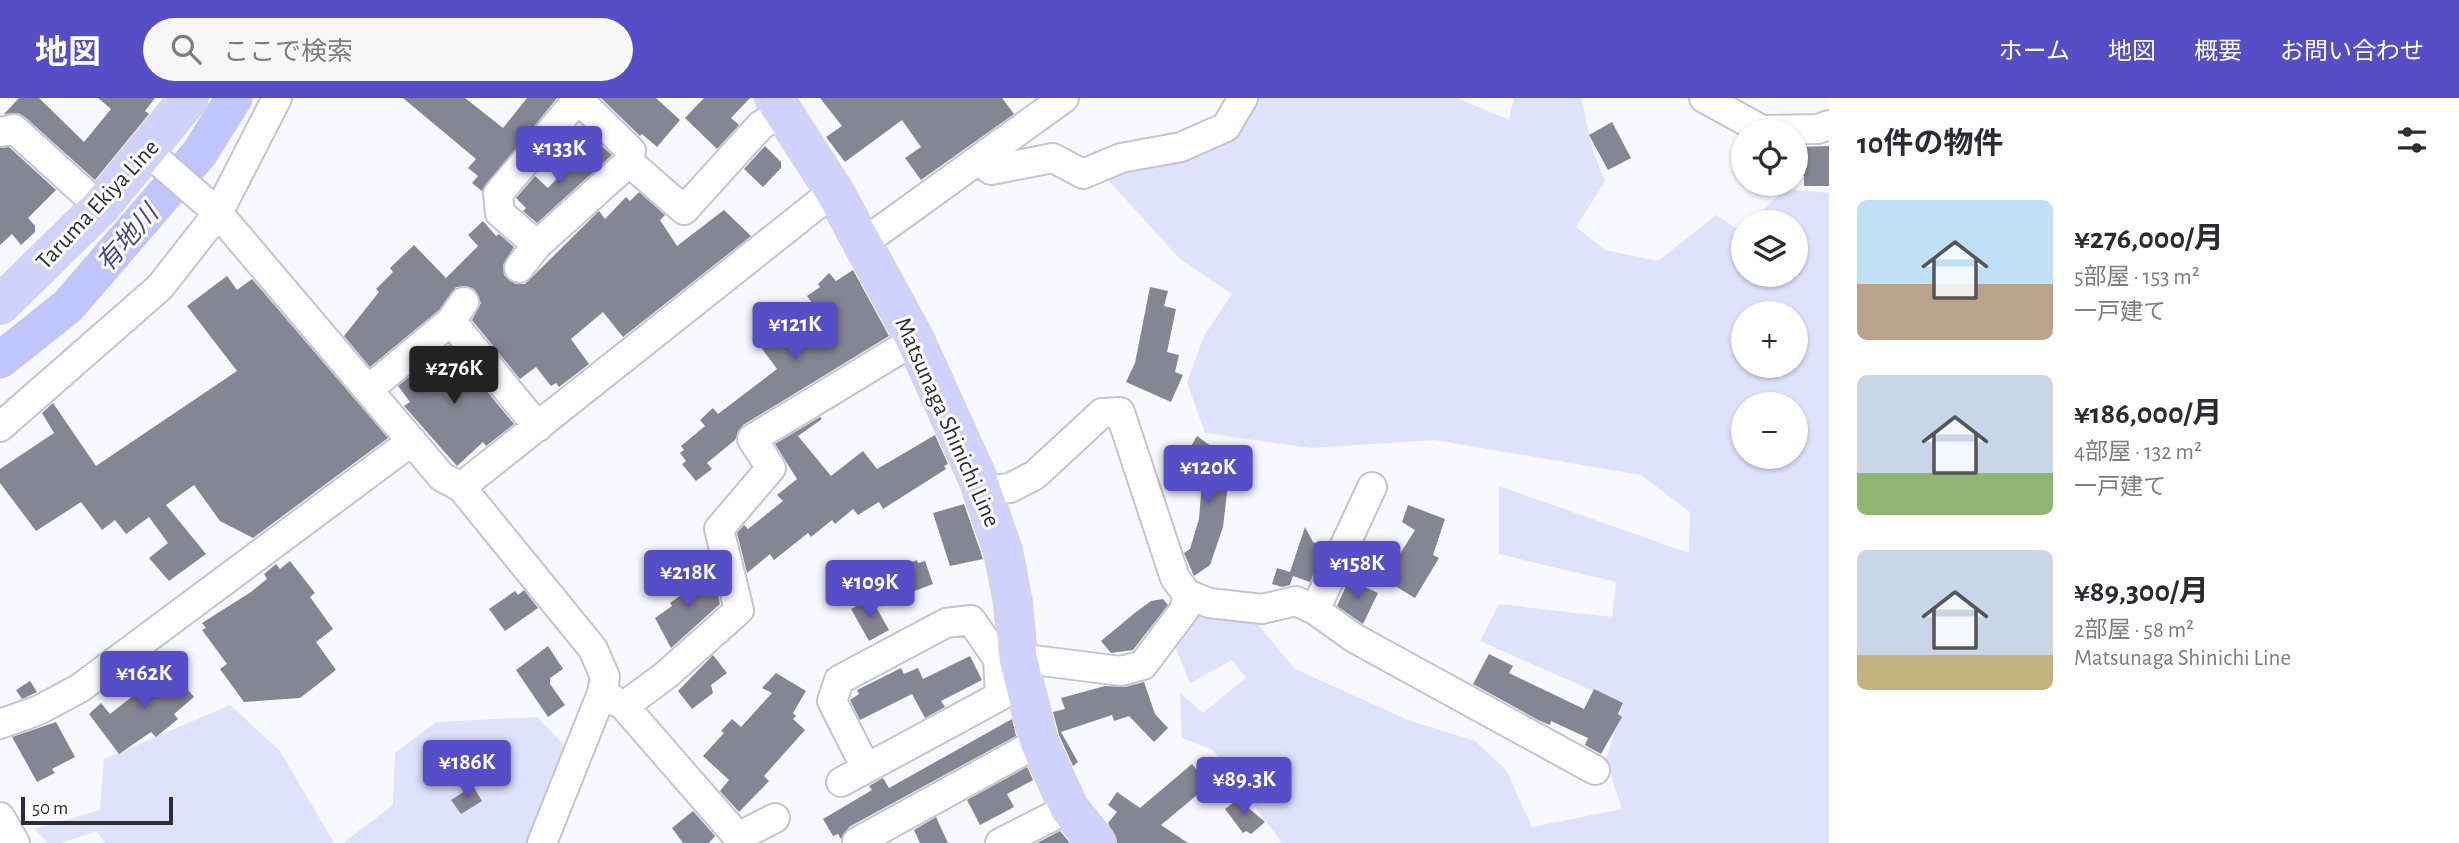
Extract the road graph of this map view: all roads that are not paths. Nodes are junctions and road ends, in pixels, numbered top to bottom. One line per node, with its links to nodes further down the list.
1 (189, 98): 9 (main road, Taruma Ekiya Line)
2 (277, 98): 14 (street)
3 (1064, 98): 10 (street)
4 (1243, 98): 10 (street)
5 (1704, 98): 7 (street)
6 (778, 105): 11 (street); 12 (main road, Matsunaga Shinichi Line)
7 (1829, 125)
8 (0, 132): 13 (street)
9 (147, 151): 13 (main road, Taruma Ekiya Line); 14 (street)
10 (978, 160): 15 (street)
11 (629, 163): 16 (street); 16 (street)
12 (834, 191): 15 (main road, Matsunaga Shinichi Line); 22 (street)
13 (100, 207): 18 (main road, Taruma Ekiya Line)
14 (218, 213): 20 (street); 21 (street)
15 (863, 243): 19 (main road, Matsunaga Shinichi Line)
16 (537, 245): 17 (street)
17 (519, 268)
18 (0, 305)
19 (915, 340): 26 (main road, Matsunaga Shinichi Line); 30 (street)
20 (369, 389): 22 (street); 23 (street)
21 (0, 427)
22 (538, 427): 24 (street)
23 (412, 441): 24 (street); 31 (street)
24 (461, 487): 30 (street)
25 (1372, 487): 28 (street)
26 (981, 491): 27 (street); 29 (main road, Matsunaga Shinichi Line)
27 (1186, 594): 28 (street); 29 (street)
28 (1315, 610): 34 (street)
29 (1008, 659): 32 (main road, Matsunaga Shinichi Line); 33 (street); 33 (street)
30 (613, 699): 38 (street); 42 (street)
31 (0, 724)
32 (1039, 742): 36 (main road, Matsunaga Shinichi Line); 40 (street)
33 (866, 768): 35 (street)
34 (1595, 770)
35 (841, 782)
36 (1069, 808): 39 (street); 43 (main road, Matsunaga Shinichi Line)
37 (0, 817): 41 (street)
38 (775, 818)
39 (1011, 841)
40 (857, 842)
41 (15, 843)
42 (542, 843)
43 (1097, 843)

